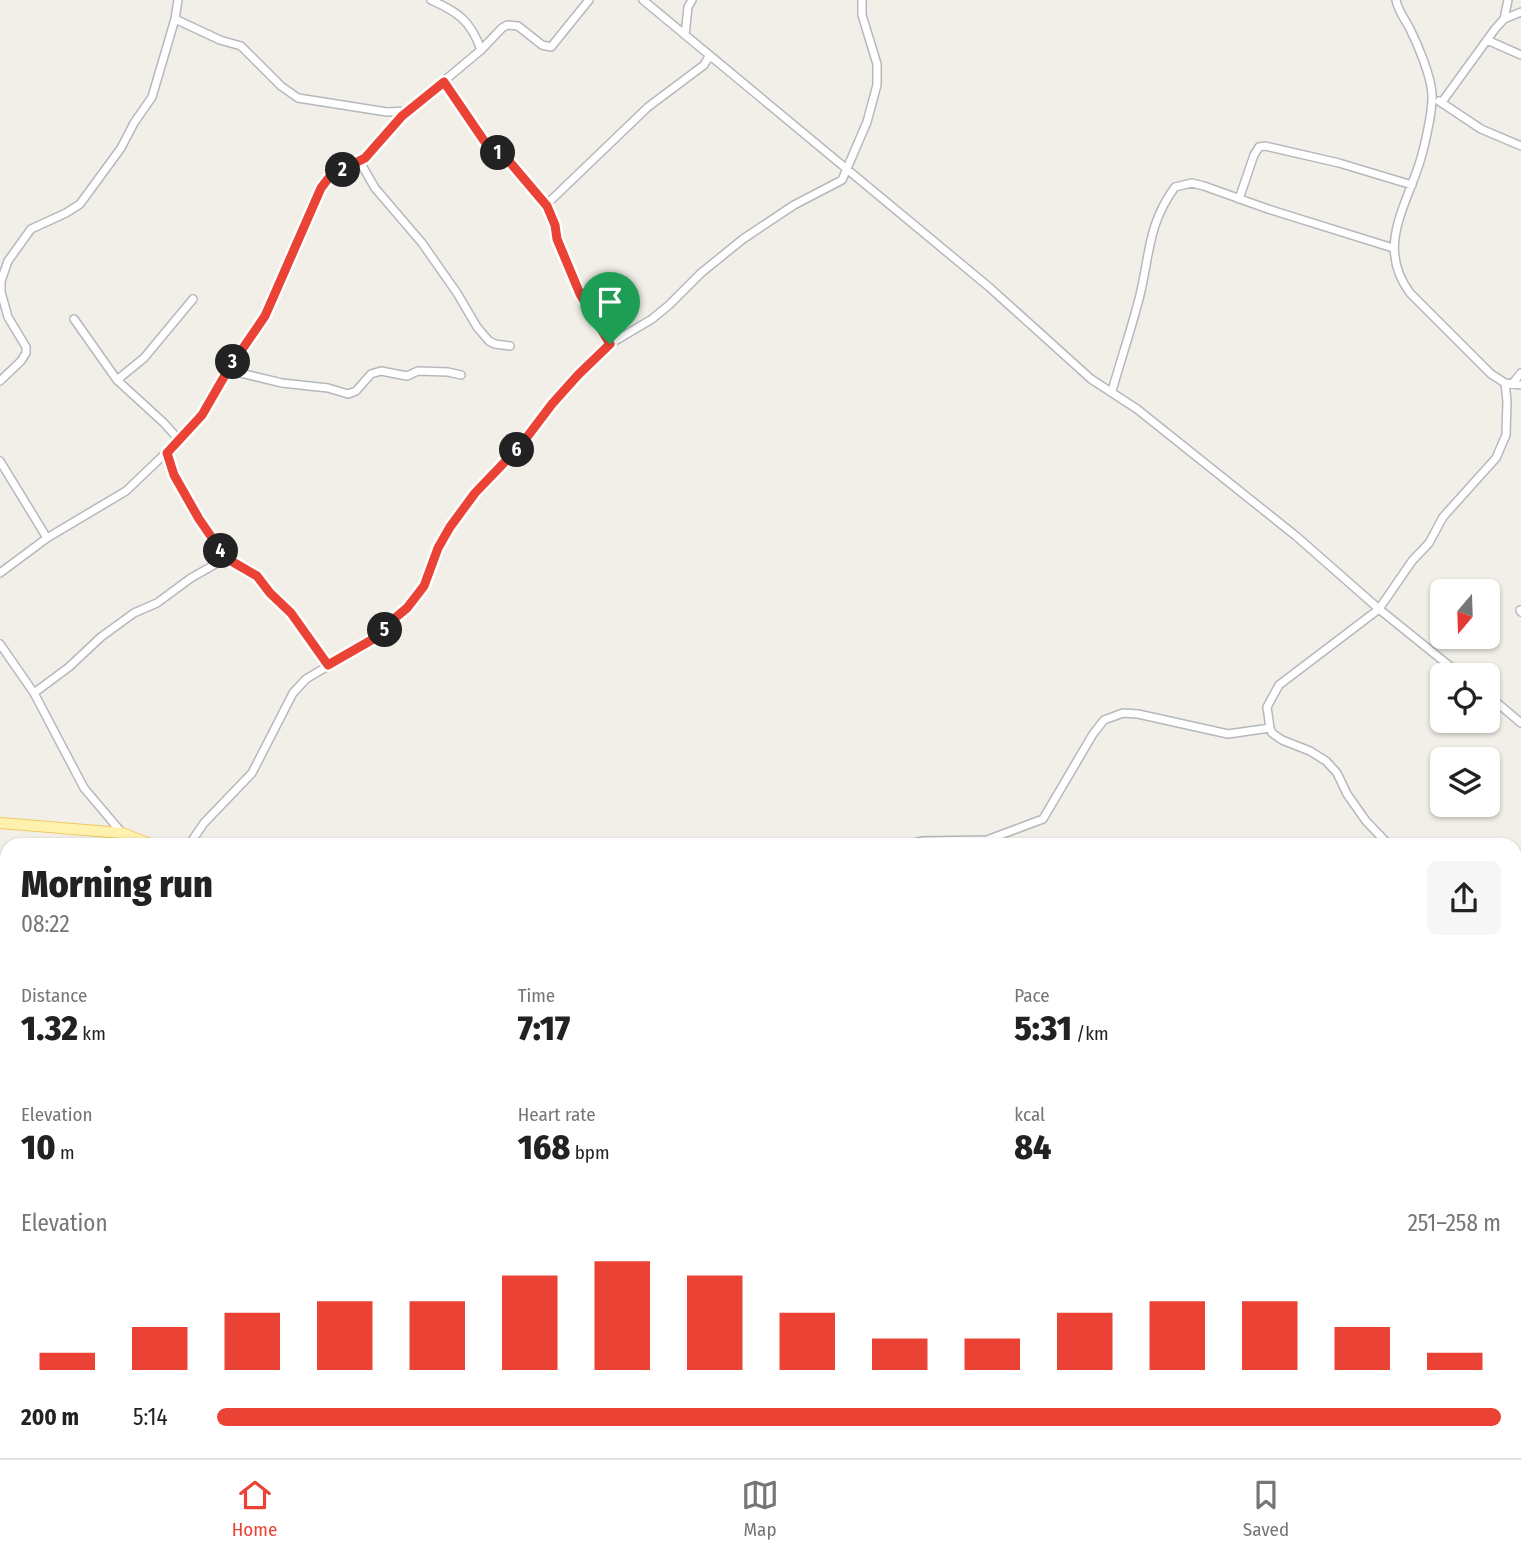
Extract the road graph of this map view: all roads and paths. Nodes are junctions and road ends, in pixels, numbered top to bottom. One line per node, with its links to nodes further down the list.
1 (178, 0): 10 (street)
2 (431, 0): 14 (street)
3 (589, 0): 14 (street)
4 (643, 0): 12 (street)
5 (692, 0): 12 (street)
6 (862, 0): 23 (street)
7 (1396, 0): 18 (street)
8 (1508, 0): 11 (street)
9 (1521, 12): 11 (street)
10 (175, 19): 20 (street); 36 (street)
11 (1504, 19): 13 (street)
12 (685, 35): 16 (street)
13 (1487, 40): 15 (street); 19 (street)
14 (481, 50): 17 (street)
15 (1521, 55)
16 (713, 58): 23 (street); 26 (street)
17 (444, 82): 20 (street); 26 (street)
18 (1432, 96): 19 (street); 24 (street)
19 (1442, 102): 21 (street)
20 (408, 111): 22 (street)
21 (1521, 146)
22 (360, 162): 31 (street); 32 (street)
23 (848, 169): 30 (street); 38 (street)
24 (1412, 185): 25 (street); 27 (street)
25 (1239, 199): 27 (street); 38 (street)
26 (547, 206): 30 (street)
27 (1393, 248): 37 (street)
28 (193, 299): 35 (street)
29 (74, 319): 35 (street)
30 (610, 344): 48 (street)
31 (510, 346)
32 (228, 370): 34 (street); 39 (street)
33 (1521, 373): 37 (street)
34 (461, 375)
35 (117, 380): 39 (street)
36 (0, 381)
37 (1513, 383): 45 (street)
38 (1112, 391): 45 (street)
39 (180, 441): 40 (street)
40 (167, 453): 42 (street); 43 (street)
41 (0, 461): 42 (street)
42 (47, 538): 44 (street)
43 (226, 558): 48 (street); 49 (street)
44 (0, 573)
45 (1379, 609): 47 (street); 52 (street)
46 (0, 644): 49 (street)
47 (1446, 663)
48 (328, 665): 56 (street)
49 (34, 693): 54 (street)
50 (1500, 705): 51 (street)
51 (1521, 723)
52 (1270, 728): 57 (street); 58 (street)
53 (0, 823): 54 (main road)
54 (122, 833): 55 (main road)
55 (135, 838)
56 (194, 838)
57 (993, 838)
58 (1380, 838)

